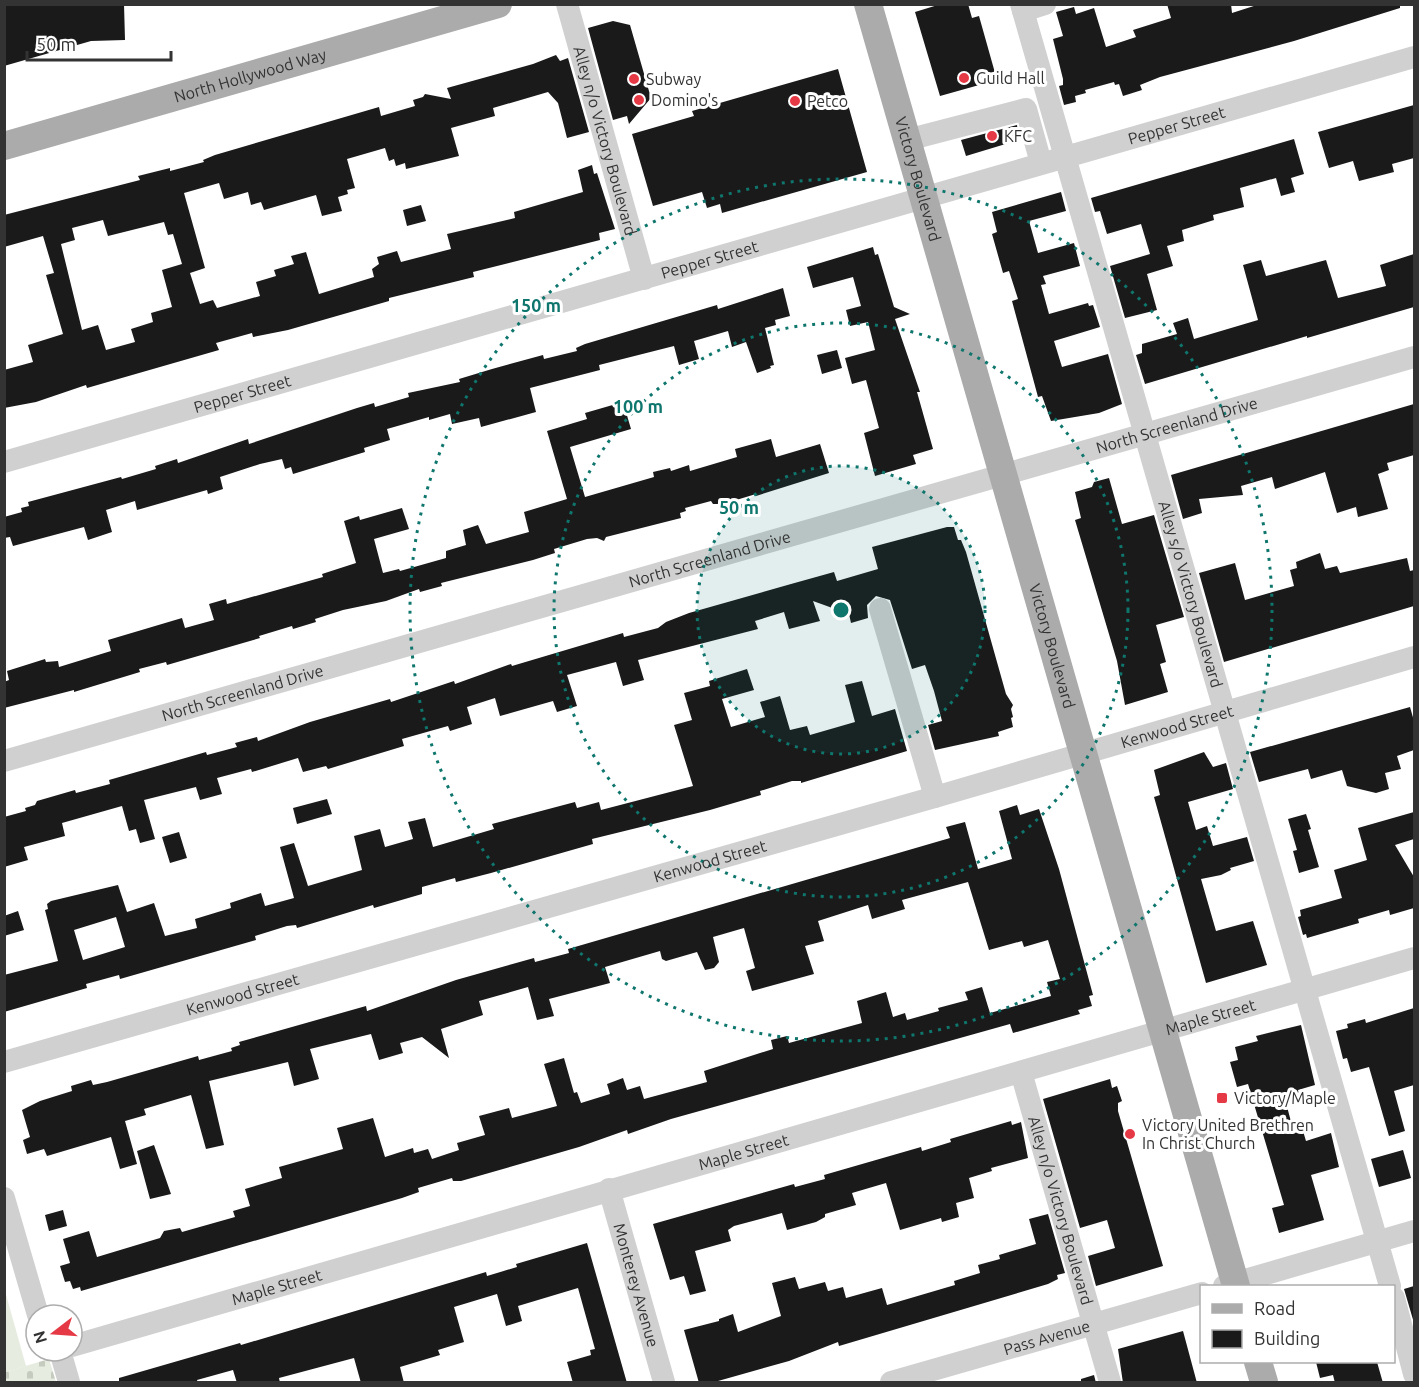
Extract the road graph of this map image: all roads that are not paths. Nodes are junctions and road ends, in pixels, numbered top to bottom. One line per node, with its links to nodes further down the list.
1 (498, 4): 8 (main road, North Hollywood Way)
2 (567, 4): 12 (street, Alley n/o Victory Boulevard)
3 (868, 4): 7 (main road, Victory Boulevard)
4 (1046, 4): 5 (street)
5 (1022, 8): 9 (street, Alley s/o Victory Boulevard)
6 (1414, 57): 9 (street, Pepper Street)
7 (907, 140): 10 (street); 11 (main road, Victory Boulevard)
8 (4, 146)
9 (1064, 156): 10 (street, Pepper Street); 14 (street, Alley s/o Victory Boulevard)
10 (1041, 163): 11 (street, Pepper Street)
11 (924, 197): 12 (street, Pepper Street); 16 (main road, Victory Boulevard)
12 (644, 279): 15 (street, Pepper Street)
13 (1414, 357): 14 (street, North Screenland Drive)
14 (1145, 435): 16 (street, North Screenland Drive); 19 (street, Alley s/o Victory Boulevard)
15 (4, 462)
16 (1004, 475): 20 (main road, Victory Boulevard); 21 (street, North Screenland Drive)
17 (880, 609): 22 (street)
18 (1414, 657): 19 (street, Kenwood Street)
19 (1224, 712): 20 (street, Kenwood Street); 24 (street, Alley s/o Victory Boulevard)
20 (1083, 753): 22 (street, Kenwood Street); 25 (main road, Victory Boulevard)
21 (4, 761)
22 (935, 797): 26 (street, Kenwood Street)
23 (1414, 958): 24 (street, Maple Street)
24 (1304, 989): 25 (street, Maple Street); 31 (street, Alley s/o Victory Boulevard)
25 (1163, 1031): 27 (street, Maple Street); 32 (main road, Victory Boulevard)
26 (4, 1062)
27 (1021, 1072): 28 (street, Maple Street); 37 (street, Alley n/o Victory Boulevard)
28 (609, 1189): 38 (street, Maple Street); 43 (street, Monterey Avenue)
29 (4, 1198): 36 (street)
30 (1414, 1231): 31 (street)
31 (1378, 1241): 32 (street); 33 (street, Alley s/o Victory Boulevard)
32 (1232, 1285)
33 (1389, 1285)
34 (1200, 1294): 37 (street, Pass Avenue)
35 (1395, 1302): 41 (street)
36 (35, 1303)
37 (1094, 1325): 44 (street, Pass Avenue); 45 (street, Alley n/o Victory Boulevard)
38 (84, 1342)
39 (63, 1363): 42 (street)
40 (1258, 1363): 46 (main road)
41 (1414, 1374)
42 (69, 1383)
43 (664, 1383)
44 (891, 1383)
45 (1110, 1383)
46 (1264, 1383)

